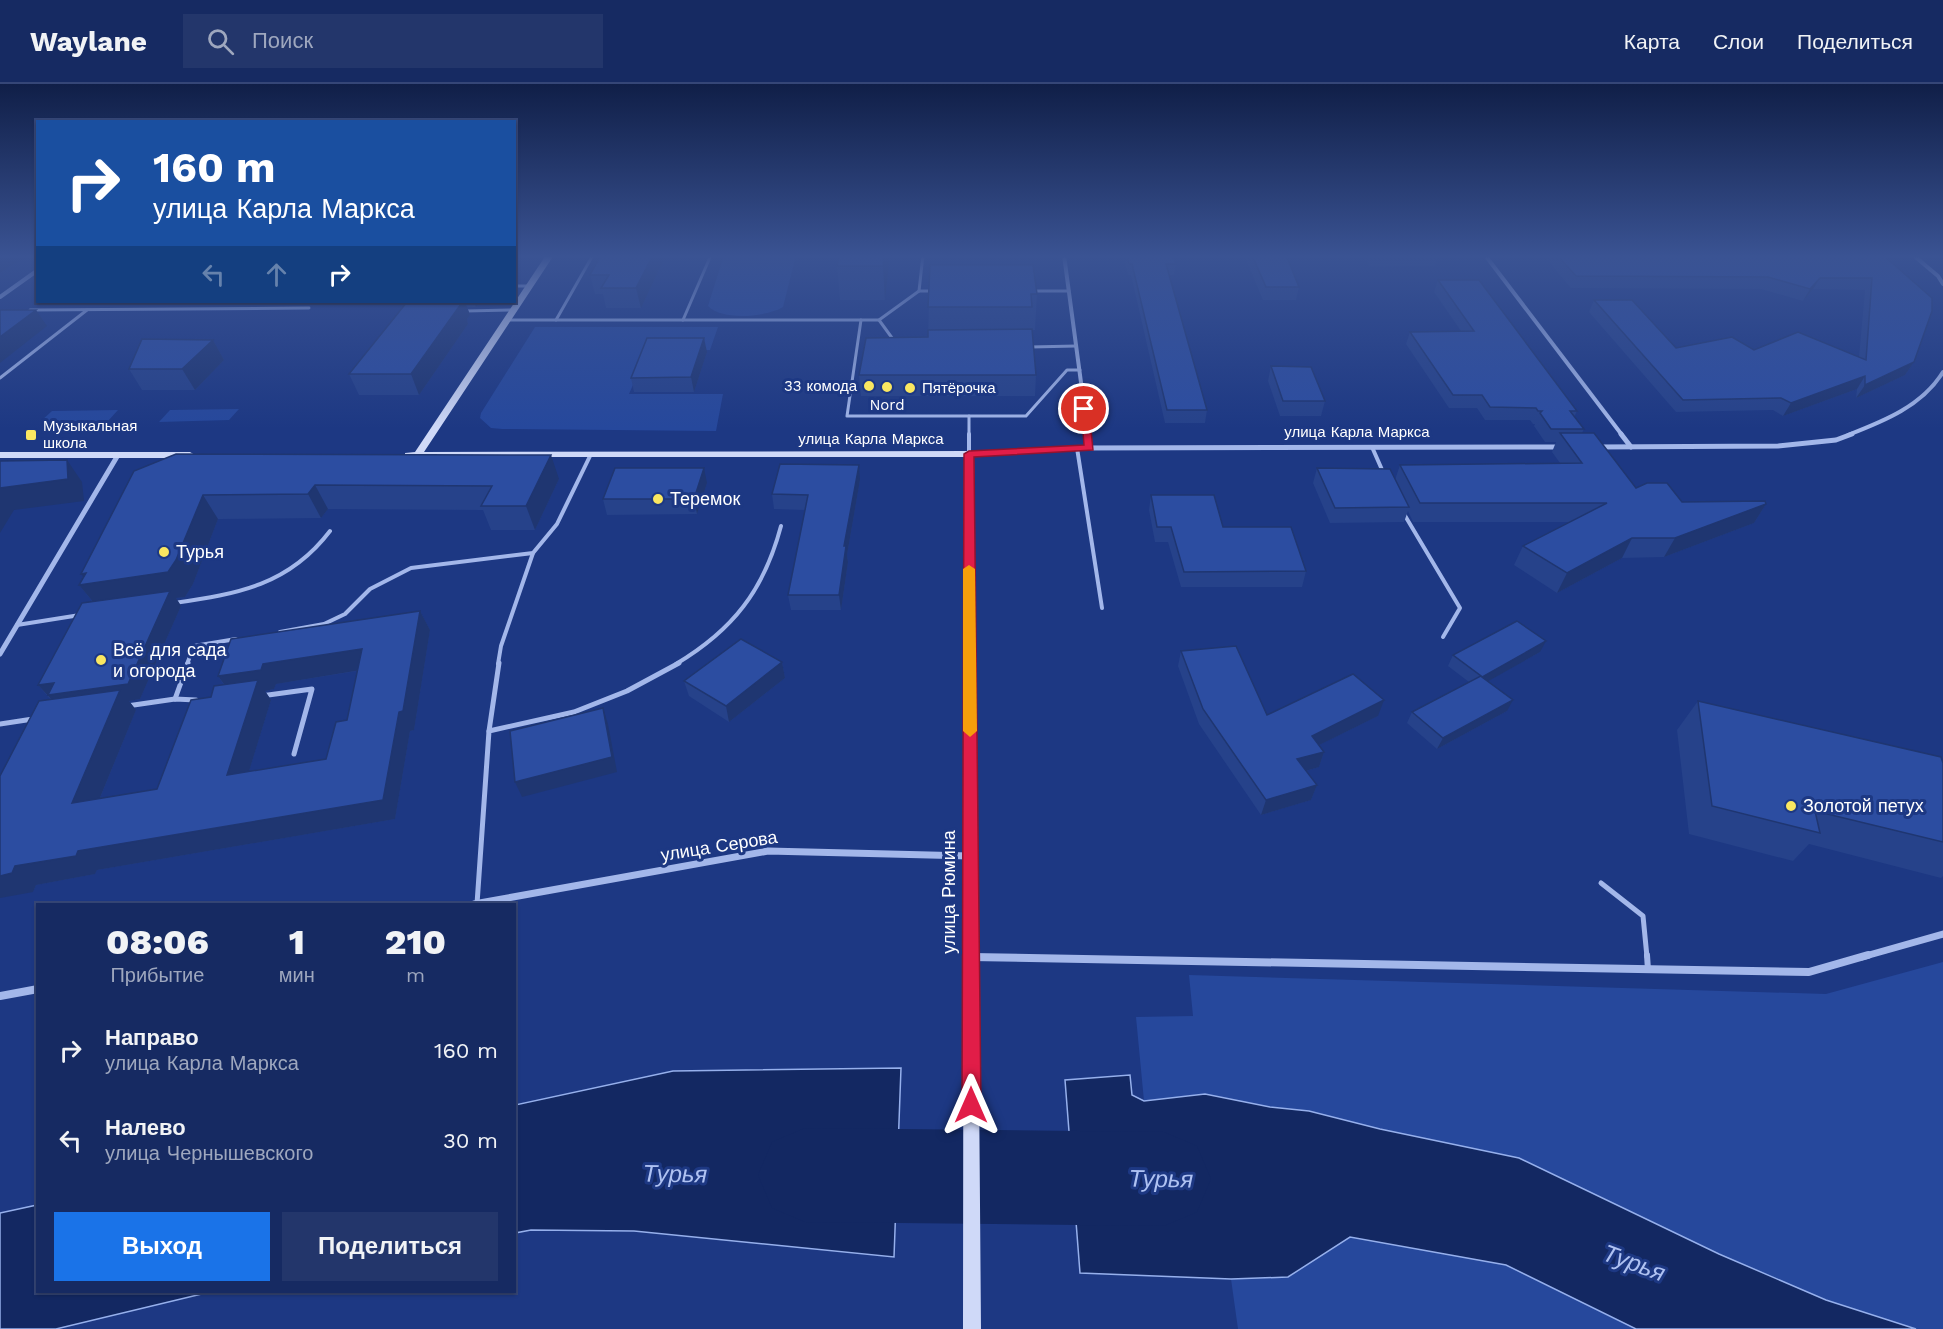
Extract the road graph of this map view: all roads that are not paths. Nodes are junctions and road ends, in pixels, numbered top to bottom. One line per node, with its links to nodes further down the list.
1 (83, 313): 18 (lane)
2 (511, 313): 8 (main road)
3 (560, 313): 9 (lane)
4 (686, 313): 10 (lane)
5 (889, 313): 12 (lane)
6 (1072, 313): 14 (street)
7 (1529, 313): 23 (street)
8 (507, 320): 9 (lane); 32 (main road)
9 (556, 320): 10 (lane)
10 (683, 320): 11 (lane)
11 (861, 320): 12 (lane); 19 (lane)
12 (879, 320): 13 (lane)
13 (899, 346)
14 (1076, 346): 15 (lane); 16 (street)
15 (1029, 347)
16 (1080, 370): 19 (lane); 25 (street)
17 (1943, 372): 23 (street)
18 (0, 378)
19 (969, 416): 27 (lane)
20 (1372, 447): 21 (street, улица Карла Маркса); 25 (street, улица Карла Маркса); 33 (lane)
21 (1572, 447)
22 (1596, 447): 23 (street)
23 (1631, 447)
24 (1077, 448): 25 (street, улица Карла Маркса); 27 (street, улица Карла Маркса); 39 (lane)
25 (1090, 448)
26 (591, 454): 27 (main road, улица Карла Маркса); 32 (main road, улица Карла Маркса); 37 (lane)
27 (969, 454): 54 (main road, улица Рюмина)
28 (0, 455): 29 (main road)
29 (118, 455): 30 (main road); 41 (street)
30 (199, 455)
31 (395, 455): 32 (main road, улица Карла Маркса)
32 (418, 455)
33 (1386, 477)
34 (1401, 508): 43 (lane)
35 (781, 526): 52 (lane)
36 (330, 531): 38 (lane)
37 (533, 553): 42 (lane); 52 (lane)
38 (163, 604)
39 (1102, 608)
40 (82, 615): 41 (lane)
41 (17, 625): 45 (street)
42 (271, 633)
43 (1443, 637)
44 (238, 639): 47 (lane)
45 (0, 654)
46 (254, 697): 53 (lane)
47 (175, 699): 48 (lane); 49 (lane)
48 (208, 701)
49 (116, 707)
50 (34, 719): 51 (lane)
51 (0, 724)
52 (489, 731): 56 (lane)
53 (294, 754)
54 (970, 856): 57 (street, улица Серова); 59 (main road, улица Рюмина)
55 (1602, 883): 60 (lane)
56 (475, 903)
57 (480, 903)
58 (1943, 934): 60 (street)
59 (970, 957): 60 (street); 63 (main road, улица Рюмина)
60 (1648, 970)
61 (36, 988): 62 (street)
62 (0, 996)
63 (972, 1329)

